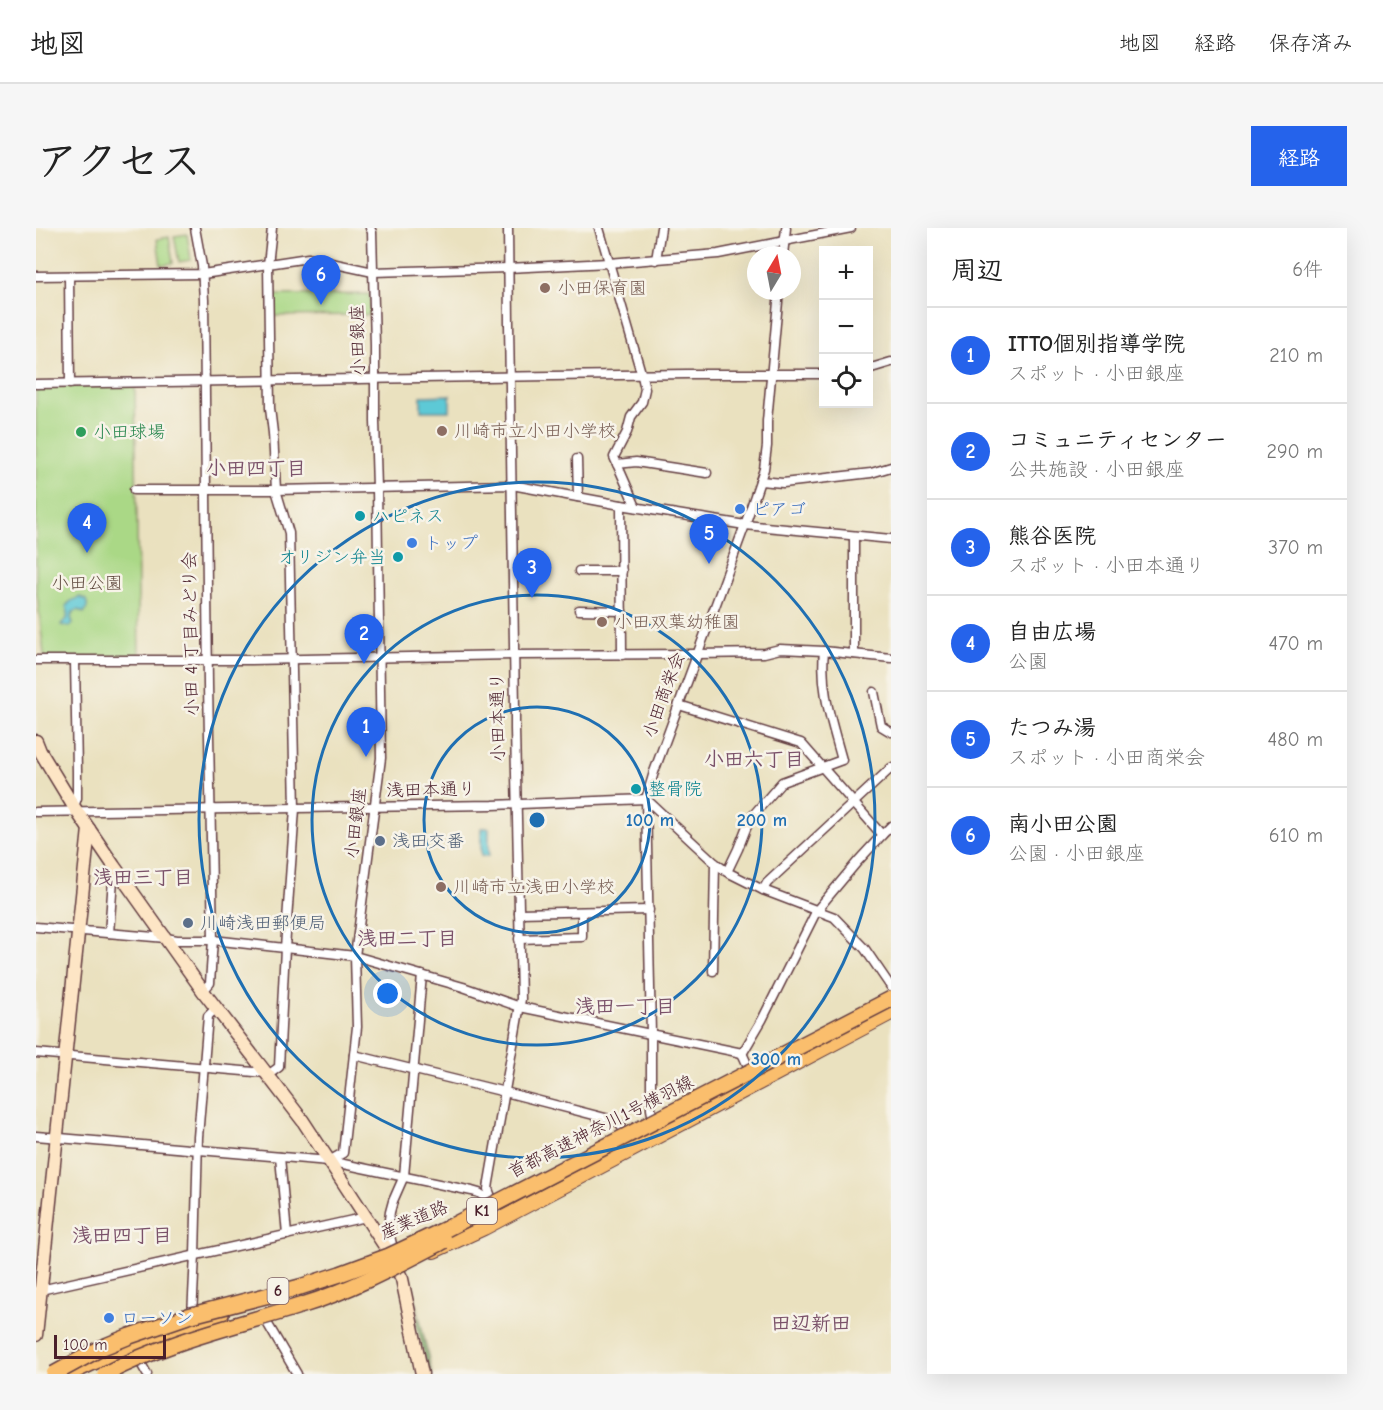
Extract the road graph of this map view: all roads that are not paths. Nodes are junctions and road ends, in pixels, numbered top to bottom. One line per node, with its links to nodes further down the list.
1 (195, 228): 16 (street, 小田 4 丁目みどり会)
2 (272, 228): 13 (street)
3 (370, 228): 15 (street, 小田銀座)
4 (508, 228): 14 (street, 小田本通り)
5 (599, 228): 12 (street)
6 (661, 228): 11 (street)
7 (786, 228): 9 (street)
8 (851, 228): 9 (street)
9 (784, 242): 10 (street); 11 (street)
10 (784, 246)
11 (656, 260): 12 (street)
12 (609, 263): 14 (street); 25 (street)
13 (268, 265): 15 (street); 16 (street); 28 (street)
14 (508, 268): 15 (street); 24 (street, 小田本通り)
15 (373, 272): 26 (street, 小田銀座)
16 (203, 274): 18 (street); 27 (street, 小田 4 丁目みどり会)
17 (36, 276): 18 (street)
18 (69, 276): 30 (street)
19 (778, 300): 22 (street, 小田商栄会)
20 (891, 362): 21 (street)
21 (873, 367)
22 (771, 374): 23 (street); 25 (street); 35 (street, 小田商栄会)
23 (819, 374)
24 (509, 376): 25 (street); 26 (street); 36 (street, 小田本通り)
25 (642, 376): 32 (street)
26 (375, 380): 28 (street); 37 (street, 小田銀座)
27 (205, 381): 28 (street); 30 (street); 40 (street, 小田 4 丁目みどり会)
28 (269, 381): 39 (street)
29 (36, 384): 30 (street)
30 (70, 384)
31 (577, 459): 41 (street)
32 (617, 464): 34 (street); 43 (street)
33 (891, 467): 35 (street)
34 (707, 473)
35 (760, 482): 44 (street, 小田商栄会)
36 (512, 485): 37 (street); 41 (street); 52 (street, 小田本通り)
37 (377, 488): 39 (street); 57 (street, 小田銀座)
38 (134, 490): 40 (street)
39 (276, 490): 40 (street); 56 (street)
40 (206, 491): 60 (street, 小田 4 丁目みどり会)
41 (578, 497): 42 (street)
42 (621, 505): 43 (street); 48 (street)
43 (636, 507): 44 (street)
44 (745, 525): 45 (street); 53 (street, 小田商栄会)
45 (854, 536): 46 (street); 54 (street)
46 (891, 539)
47 (579, 571): 48 (street)
48 (622, 571): 50 (street)
49 (579, 610): 50 (street)
50 (622, 610): 55 (street)
51 (824, 651): 53 (street); 54 (street); 66 (street)
52 (514, 654): 55 (street); 57 (street); 69 (street, 小田本通り)
53 (697, 654): 55 (street); 63 (street, 小田商栄会)
54 (854, 654): 58 (street)
55 (622, 655)
56 (292, 658): 57 (street); 60 (street); 72 (street)
57 (380, 658): 71 (street, 小田銀座)
58 (891, 658)
59 (36, 660): 61 (street)
60 (208, 660): 61 (street); 74 (street, 小田 4 丁目みどり会)
61 (75, 661): 73 (street)
62 (874, 692): 64 (street)
63 (679, 705): 66 (street); 68 (street, 小田商栄会)
64 (891, 732)
65 (37, 750): 73 (street)
66 (822, 767): 70 (street); 81 (street)
67 (891, 768): 70 (street)
68 (646, 800): 69 (street, 浅田本通り); 79 (street); 83 (street, 小田商栄会)
69 (517, 804): 71 (street, 浅田本通り); 86 (street, 小田本通り)
70 (854, 804): 78 (street); 82 (street)
71 (376, 807): 72 (street, 浅田本通り); 94 (street, 小田銀座)
72 (295, 808): 74 (street, 浅田本通り); 93 (street)
73 (76, 810): 74 (street, 浅田本通り); 75 (street, 浅田本通り); 77 (street)
74 (211, 810): 92 (street, 小田 4 丁目みどり会)
75 (36, 812)
76 (891, 826): 78 (street)
77 (89, 829): 80 (street); 88 (street)
78 (882, 835): 84 (street)
79 (715, 863): 81 (street); 95 (street)
80 (114, 866): 89 (street); 90 (street)
81 (727, 872): 82 (street)
82 (763, 890): 84 (street)
83 (649, 910): 85 (street); 103 (street, 小田商栄会)
84 (817, 910): 97 (street); 105 (street)
85 (582, 912): 86 (street); 91 (street)
86 (519, 913): 91 (street, 小田本通り)
87 (36, 927): 88 (street)
88 (78, 931): 89 (street); 107 (street)
89 (109, 933): 90 (street)
90 (166, 938): 92 (street); 98 (street)
91 (519, 939): 100 (street, 小田本通り)
92 (213, 940): 93 (street); 98 (street, 小田 4 丁目みどり会)
93 (285, 948): 94 (street); 110 (street)
94 (355, 956): 96 (street); 106 (street, 小田銀座)
95 (713, 971)
96 (422, 975): 100 (street); 109 (street)
97 (891, 987)
98 (202, 991): 101 (street)
99 (891, 997): 111 (main road, 産業道路 / 6); 135 (highway, 首都高速神奈川1号横羽線 / K1, bridge)
100 (520, 1007): 103 (street); 112 (street, 小田本通り)
101 (216, 1008): 108 (street); 110 (street)
102 (891, 1011): 123 (main road, 産業道路 / 6); 134 (highway, 首都高速神奈川1号横羽線 / K1, bridge)
103 (651, 1034): 105 (street); 113 (street, 小田商栄会)
104 (36, 1053): 107 (street)
105 (742, 1053): 111 (street)
106 (354, 1055): 109 (street); 119 (street, 小田銀座)
107 (65, 1056): 108 (street); 116 (street)
108 (203, 1068): 110 (street); 117 (street)
109 (414, 1069): 112 (street); 120 (street)
110 (268, 1074): 119 (street)
111 (752, 1076): 113 (main road, 産業道路 / 6)
112 (505, 1092): 114 (street); 121 (street, 小田本通り)
113 (654, 1120): 114 (main road, 産業道路 / 6)
114 (627, 1134): 121 (main road, 産業道路 / 6)
115 (36, 1136): 116 (street)
116 (57, 1137): 117 (street); 130 (street)
117 (198, 1150): 118 (street); 126 (street)
118 (280, 1157): 119 (street); 124 (street)
119 (329, 1161): 120 (street); 122 (street)
120 (404, 1176): 121 (street); 125 (street)
121 (493, 1203): 123 (street, 小田本通り); 125 (main road, 産業道路 / 6)
122 (366, 1217): 124 (street); 125 (street)
123 (500, 1220): 128 (main road, 産業道路 / 6)
124 (287, 1235): 126 (street)
125 (391, 1250): 127 (main road, 産業道路 / 6); 128 (street)
126 (195, 1255): 130 (street); 131 (street)
127 (360, 1262): 131 (main road, 産業道路 / 6); 137 (highway)
128 (397, 1268): 129 (main road, 産業道路 / 6); 141 (street)
129 (369, 1279): 132 (main road, 産業道路 / 6); 134 (highway, bridge)
130 (38, 1291): 133 (street)
131 (192, 1316): 136 (main road, 産業道路 / 6)
132 (266, 1321): 134 (main road, 産業道路 / 6); 140 (street)
133 (36, 1335)
134 (132, 1361): 138 (highway, 首都高速神奈川1号横羽線 / K1, bridge); 139 (street)
135 (54, 1374)
136 (63, 1374)
137 (68, 1374)
138 (106, 1374)
139 (147, 1374)
140 (297, 1374)
141 (422, 1374)

